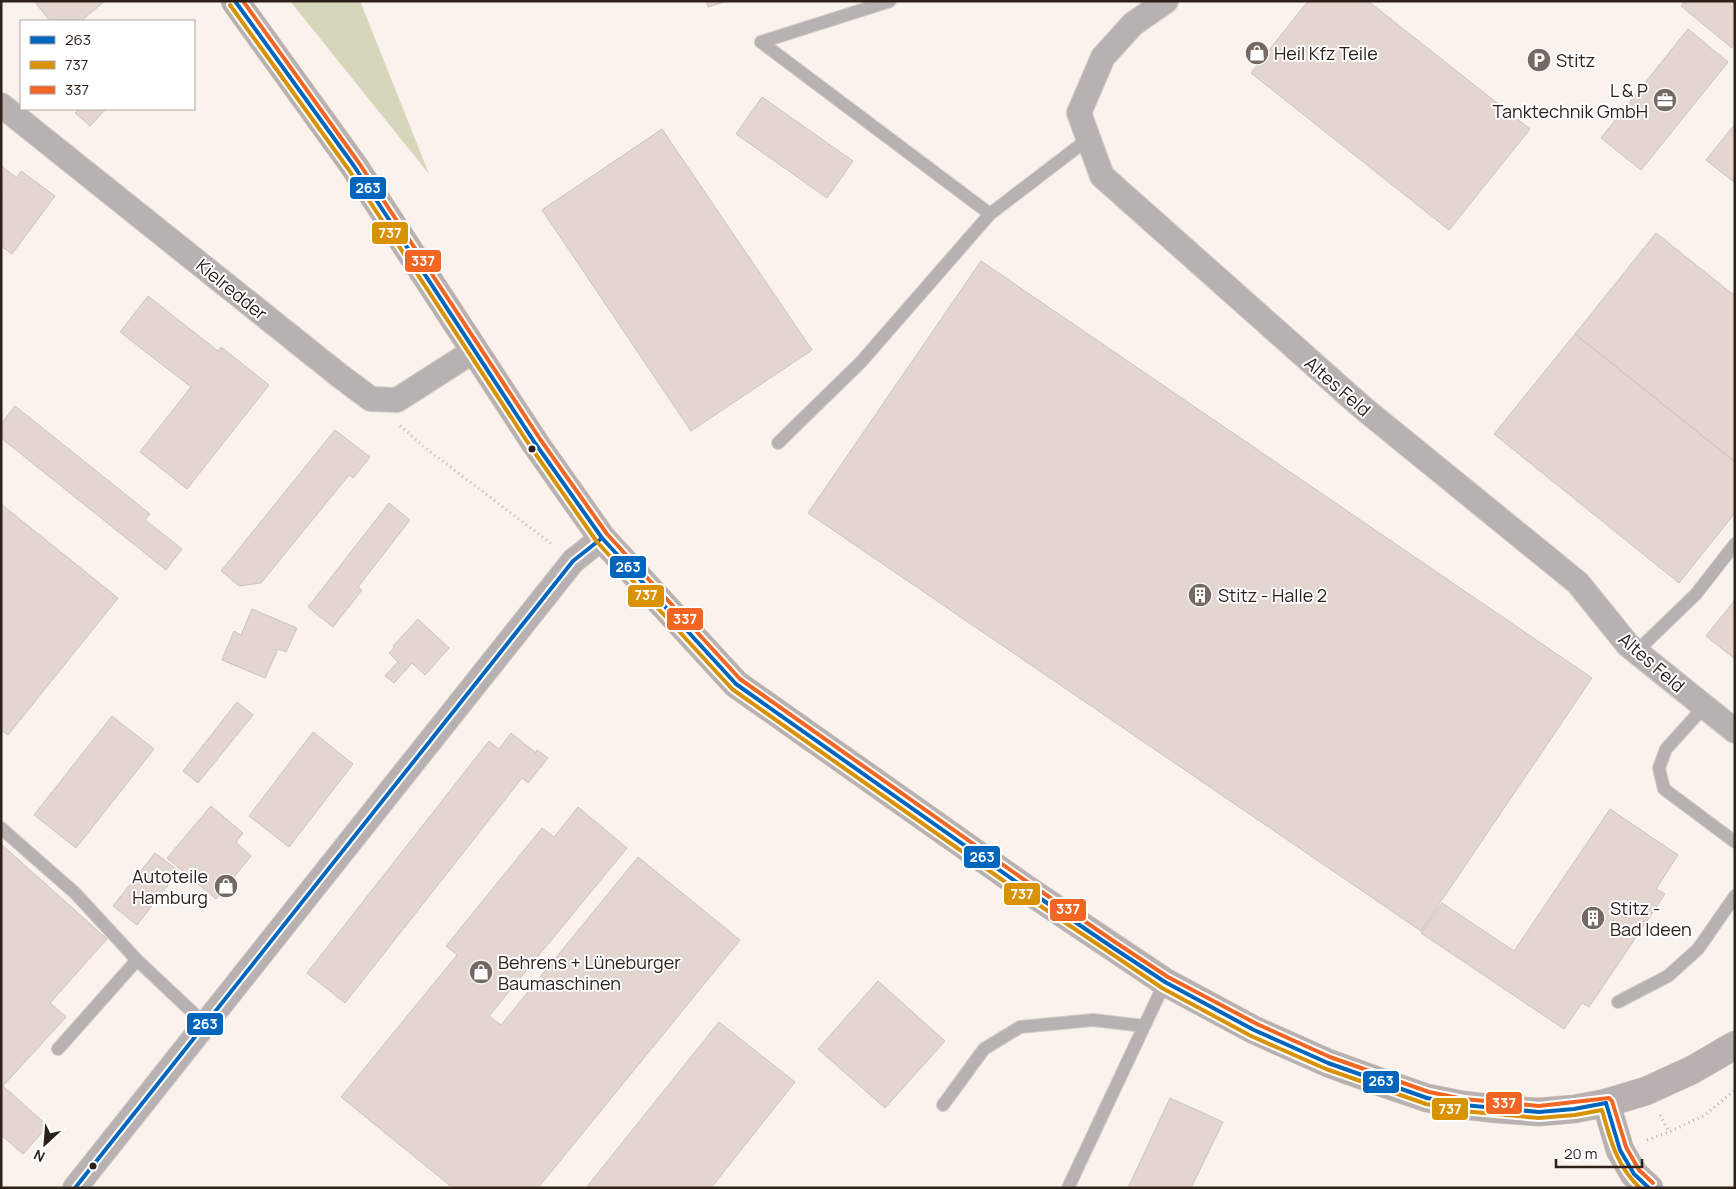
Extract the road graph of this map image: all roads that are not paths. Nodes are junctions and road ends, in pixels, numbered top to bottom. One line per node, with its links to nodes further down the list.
1 (235, 1): 8 (main road)
2 (890, 1): 7 (lane)
3 (1166, 1): 4 (street, Altes Feld)
4 (1146, 8): 6 (street, Altes Feld)
5 (1, 105): 8 (street, Kielredder)
6 (1088, 139): 7 (lane); 12 (street, Altes Feld)
7 (990, 214): 9 (lane)
8 (475, 350): 10 (main road)
9 (778, 444)
10 (602, 538): 19 (main road); 21 (street)
11 (1735, 544): 12 (lane)
12 (1636, 652): 13 (street, Altes Feld)
13 (1704, 707): 14 (street, Altes Feld); 16 (lane)
14 (1735, 731)
15 (1, 828): 18 (lane)
16 (1735, 842)
17 (1735, 896): 20 (lane)
18 (137, 960): 21 (lane); 24 (lane)
19 (1165, 982): 22 (lane); 25 (main road)
20 (1618, 1002)
21 (205, 1024): 27 (street)
22 (1144, 1026): 26 (lane); 28 (lane)
23 (1735, 1045): 25 (main road)
24 (58, 1049)
25 (1606, 1103): 29 (main road)
26 (943, 1104)
27 (75, 1188)
28 (1068, 1188)
29 (1649, 1188)

